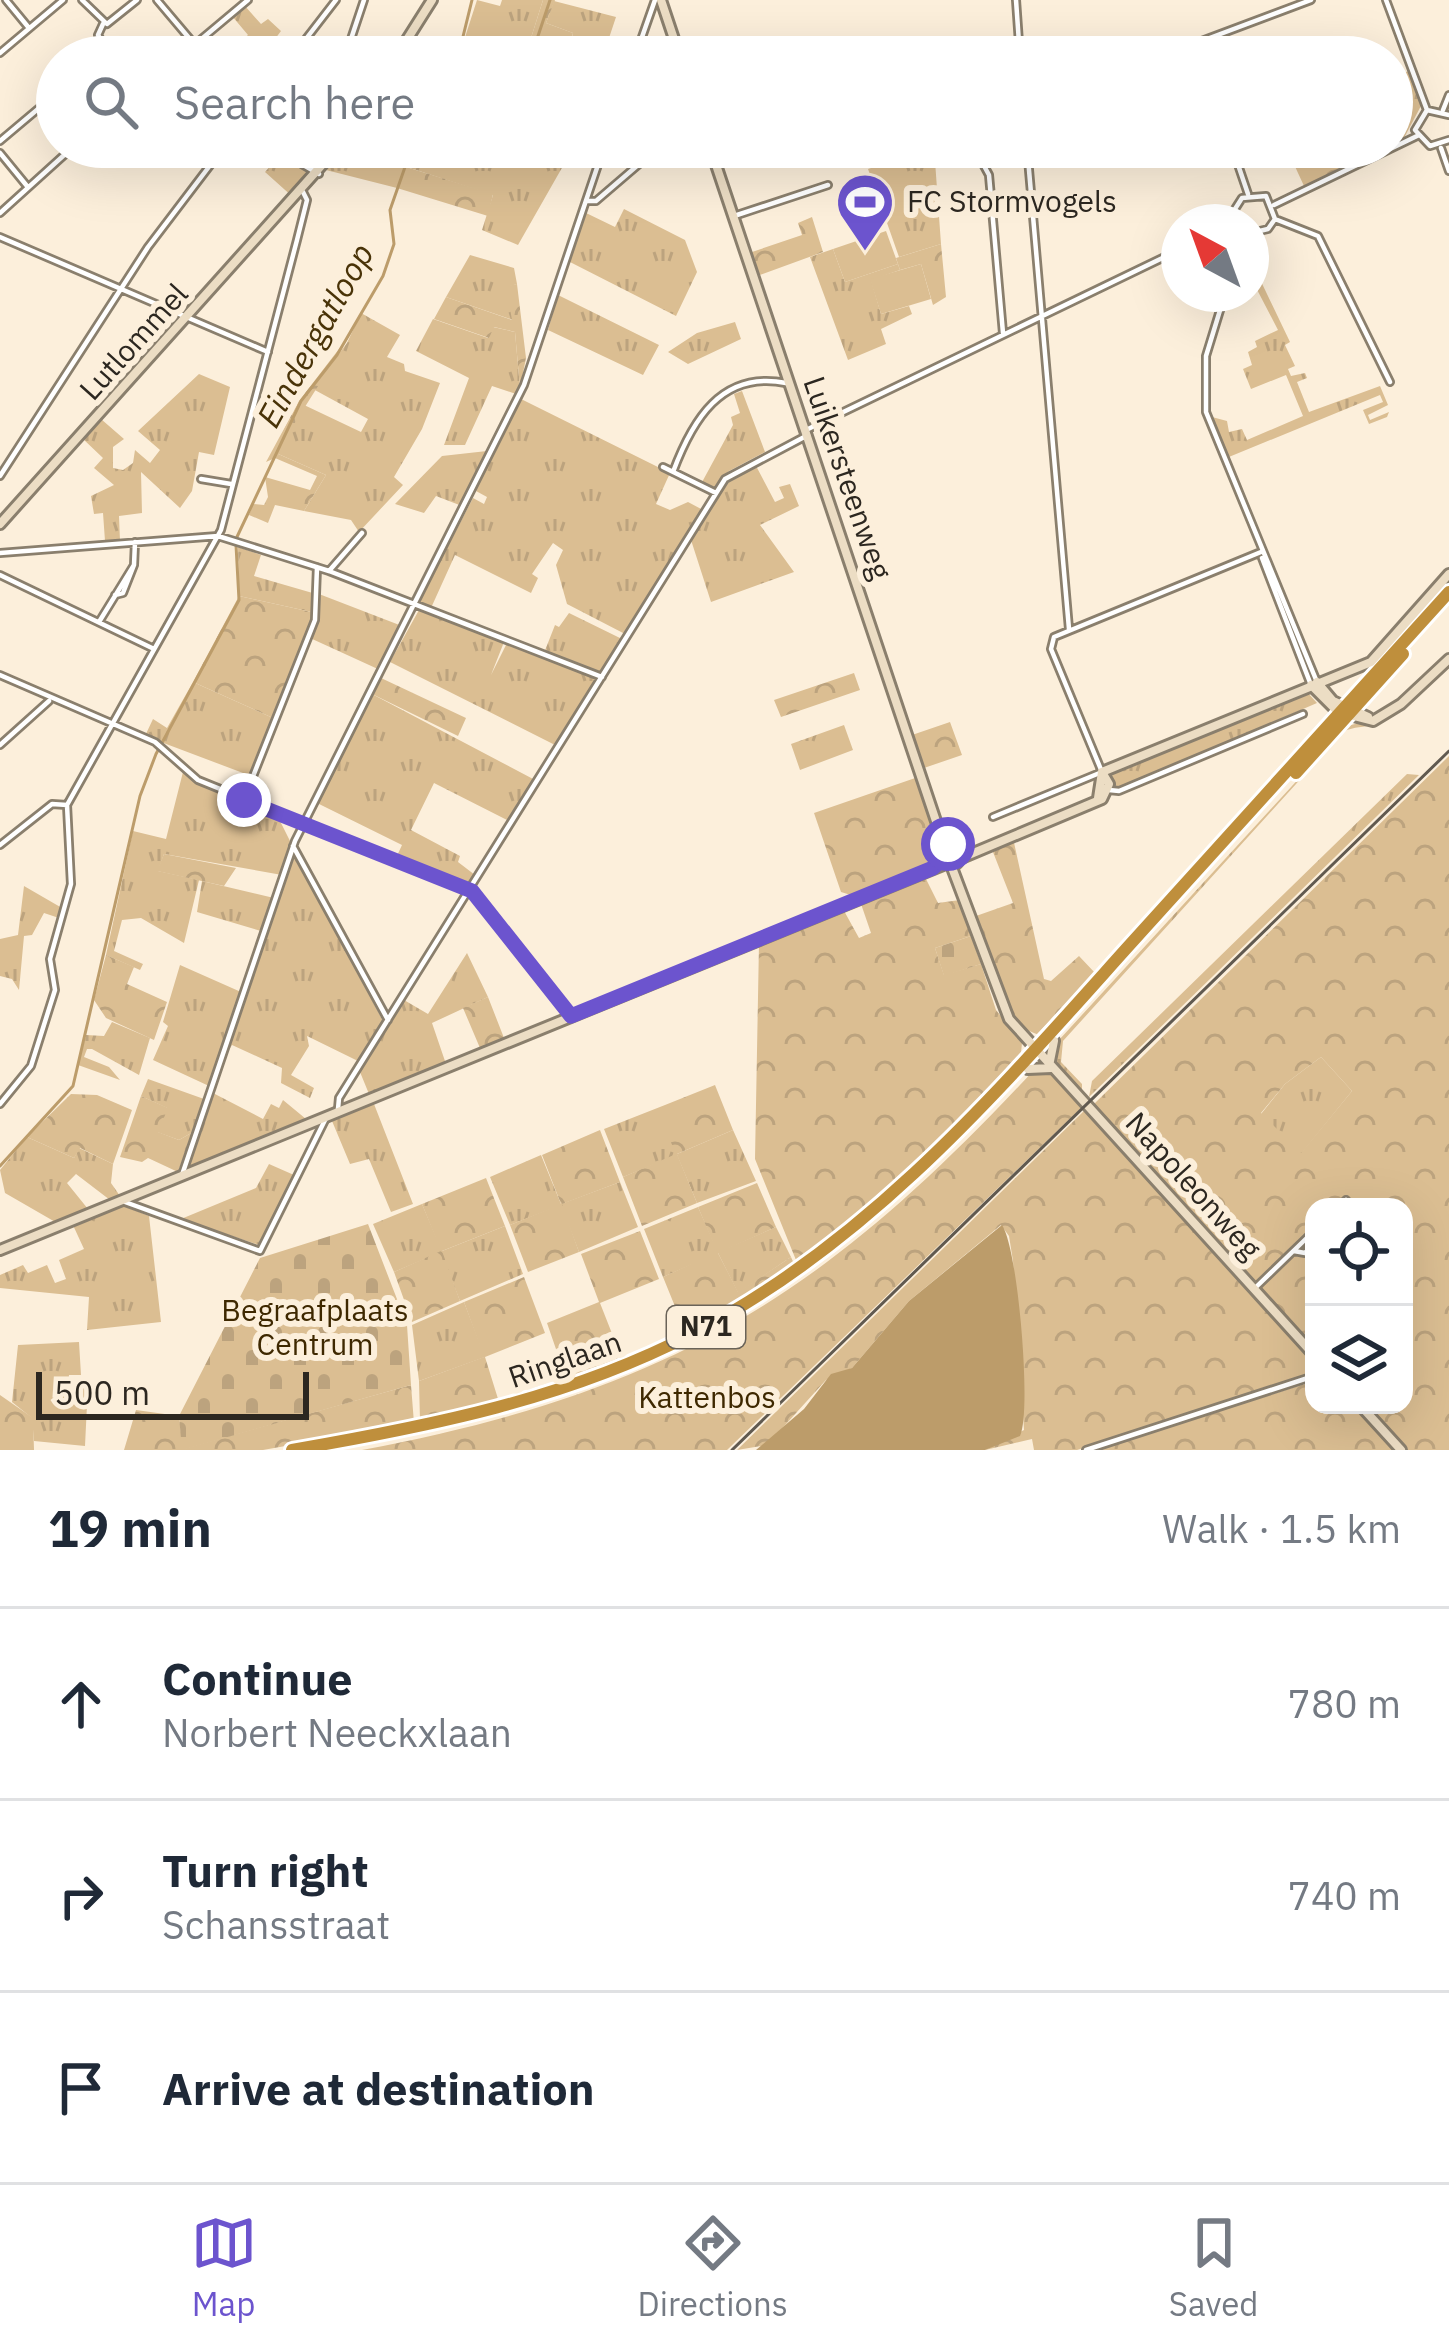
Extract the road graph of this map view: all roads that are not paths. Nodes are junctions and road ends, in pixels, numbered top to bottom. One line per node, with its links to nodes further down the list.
1 (6, 0): 15 (street)
2 (64, 0): 15 (street)
3 (82, 0): 14 (street)
4 (137, 0): 14 (street)
5 (157, 0): 17 (street)
6 (336, 0): 19 (street)
7 (364, 0): 20 (street)
8 (432, 0): 21 (main road)
9 (658, 0): 22 (street); 23 (main road)
10 (1016, 0): 24 (street)
11 (1311, 0): 25 (street)
12 (1386, 0): 26 (street)
13 (244, 1): 18 (street)
14 (104, 24): 16 (street)
15 (30, 28): 27 (street)
16 (99, 36)
17 (187, 36)
18 (205, 36)
19 (308, 36)
20 (352, 36)
21 (410, 36)
22 (643, 36)
23 (672, 36)
24 (1019, 36)
25 (1214, 36)
26 (1399, 36)
27 (0, 53)
28 (1413, 72): 30 (street)
29 (1449, 95): 32 (street)
30 (1427, 110): 32 (street); 33 (street)
31 (36, 111): 36 (street)
32 (1446, 112)
33 (1417, 136): 34 (street); 37 (street)
34 (1413, 138)
35 (1449, 140): 37 (street)
36 (0, 141)
37 (1441, 146): 52 (street)
38 (0, 153): 54 (street)
39 (48, 168): 54 (street)
40 (209, 168): 66 (street)
41 (310, 168): 51 (street)
42 (315, 168): 51 (street)
43 (318, 168): 51 (main road, Lutlommel)
44 (597, 168): 57 (street)
45 (634, 168): 57 (street)
46 (717, 168): 61 (main road, Luikersteenweg)
47 (985, 168): 70 (street)
48 (1029, 168): 68 (street)
49 (1239, 168): 56 (street)
50 (1351, 168): 59 (street)
51 (315, 171): 55 (main road, Lutlommel)
52 (1449, 171)
53 (828, 185): 61 (street)
54 (27, 186): 60 (street)
55 (303, 192): 69 (main road, Lutlommel); 71 (street)
56 (1248, 194): 58 (street); 59 (street)
57 (586, 201): 95 (street)
58 (1238, 204)
59 (1274, 205): 62 (street)
60 (0, 213)
61 (734, 216): 72 (main road, Luikersteenweg)
62 (1275, 219): 63 (street); 75 (street)
63 (1269, 228)
64 (0, 237): 66 (street)
65 (1161, 259): 68 (street)
66 (121, 289): 69 (street); 79 (street)
67 (1219, 312): 87 (street)
68 (1041, 316): 70 (street); 97 (street)
69 (188, 318): 71 (street); 83 (main road, Lutlommel)
70 (1003, 334): 76 (street)
71 (268, 352): 81 (street)
72 (784, 365): 73 (street); 74 (main road, Luikersteenweg)
73 (772, 379): 74 (street); 78 (street)
74 (790, 382): 76 (main road, Luikersteenweg)
75 (1390, 382)
76 (807, 432): 82 (street); 117 (main road, Luikersteenweg)
77 (663, 467): 78 (street)
78 (673, 472): 82 (street)
79 (0, 476)
80 (201, 479): 81 (street)
81 (232, 484): 85 (street)
82 (716, 494): 101 (street)
83 (0, 524)
84 (362, 533): 90 (street)
85 (218, 536): 86 (street); 89 (street); 98 (street)
86 (134, 542): 88 (street); 96 (street)
87 (1261, 552): 97 (street); 102 (street)
88 (0, 553)
89 (317, 567): 90 (street); 110 (street)
90 (329, 571): 95 (street)
91 (1449, 574): 102 (main road)
92 (0, 575): 96 (street)
93 (1449, 592): 104 (highway, N71)
94 (1449, 603): 104 (highway, N71)
95 (415, 604): 101 (street); 114 (street)
96 (99, 622): 98 (street)
97 (1069, 629): 108 (street)
98 (154, 649): 106 (street)
99 (1449, 658): 104 (main road)
100 (0, 675): 103 (street)
101 (602, 677): 118 (street)
102 (1315, 685): 104 (main road); 108 (main road)
103 (50, 700): 106 (street); 107 (street)
104 (1346, 712): 122 (highway, N71)
105 (1303, 714): 109 (street)
106 (112, 724): 110 (street); 112 (street)
107 (0, 745)
108 (1102, 772): 109 (main road); 111 (main road); 113 (street)
109 (1108, 790): 111 (main road)
110 (244, 800): 114 (street)
111 (1095, 801): 117 (main road)
112 (67, 805): 115 (street); 126 (street)
113 (993, 818)
114 (304, 824): 116 (street); 118 (street)
115 (0, 844)
116 (293, 846): 120 (street); 129 (street)
117 (952, 858): 119 (main road); 121 (main road, Luikersteenweg)
118 (469, 891): 119 (street); 120 (street)
119 (571, 1016): 127 (main road)
120 (388, 1021): 127 (street)
121 (1021, 1034): 122 (main road); 123 (main road, Luikersteenweg); 124 (main road)
122 (1053, 1036): 123 (highway, N71); 125 (main road)
123 (1038, 1052): 124 (highway, Ringlaan / N71); 125 (main road, Napoleonweg)
124 (1025, 1067): 125 (main road); 139 (highway, Ringlaan / N71); 140 (highway, Ringlaan / N71)
125 (1053, 1068): 135 (main road, Napoleonweg)
126 (0, 1104)
127 (344, 1109): 128 (main road)
128 (327, 1116): 129 (main road); 130 (street)
129 (182, 1175): 130 (main road)
130 (124, 1199): 132 (main road)
131 (1305, 1240): 133 (street)
132 (2, 1247)
133 (1294, 1251): 134 (street); 135 (street)
134 (1305, 1253)
135 (1254, 1289): 136 (main road, Napoleonweg)
136 (1305, 1344)
137 (1305, 1379): 141 (street)
138 (1368, 1414): 142 (main road)
139 (292, 1450)
140 (338, 1450)
141 (1086, 1450)
142 (1401, 1450)

